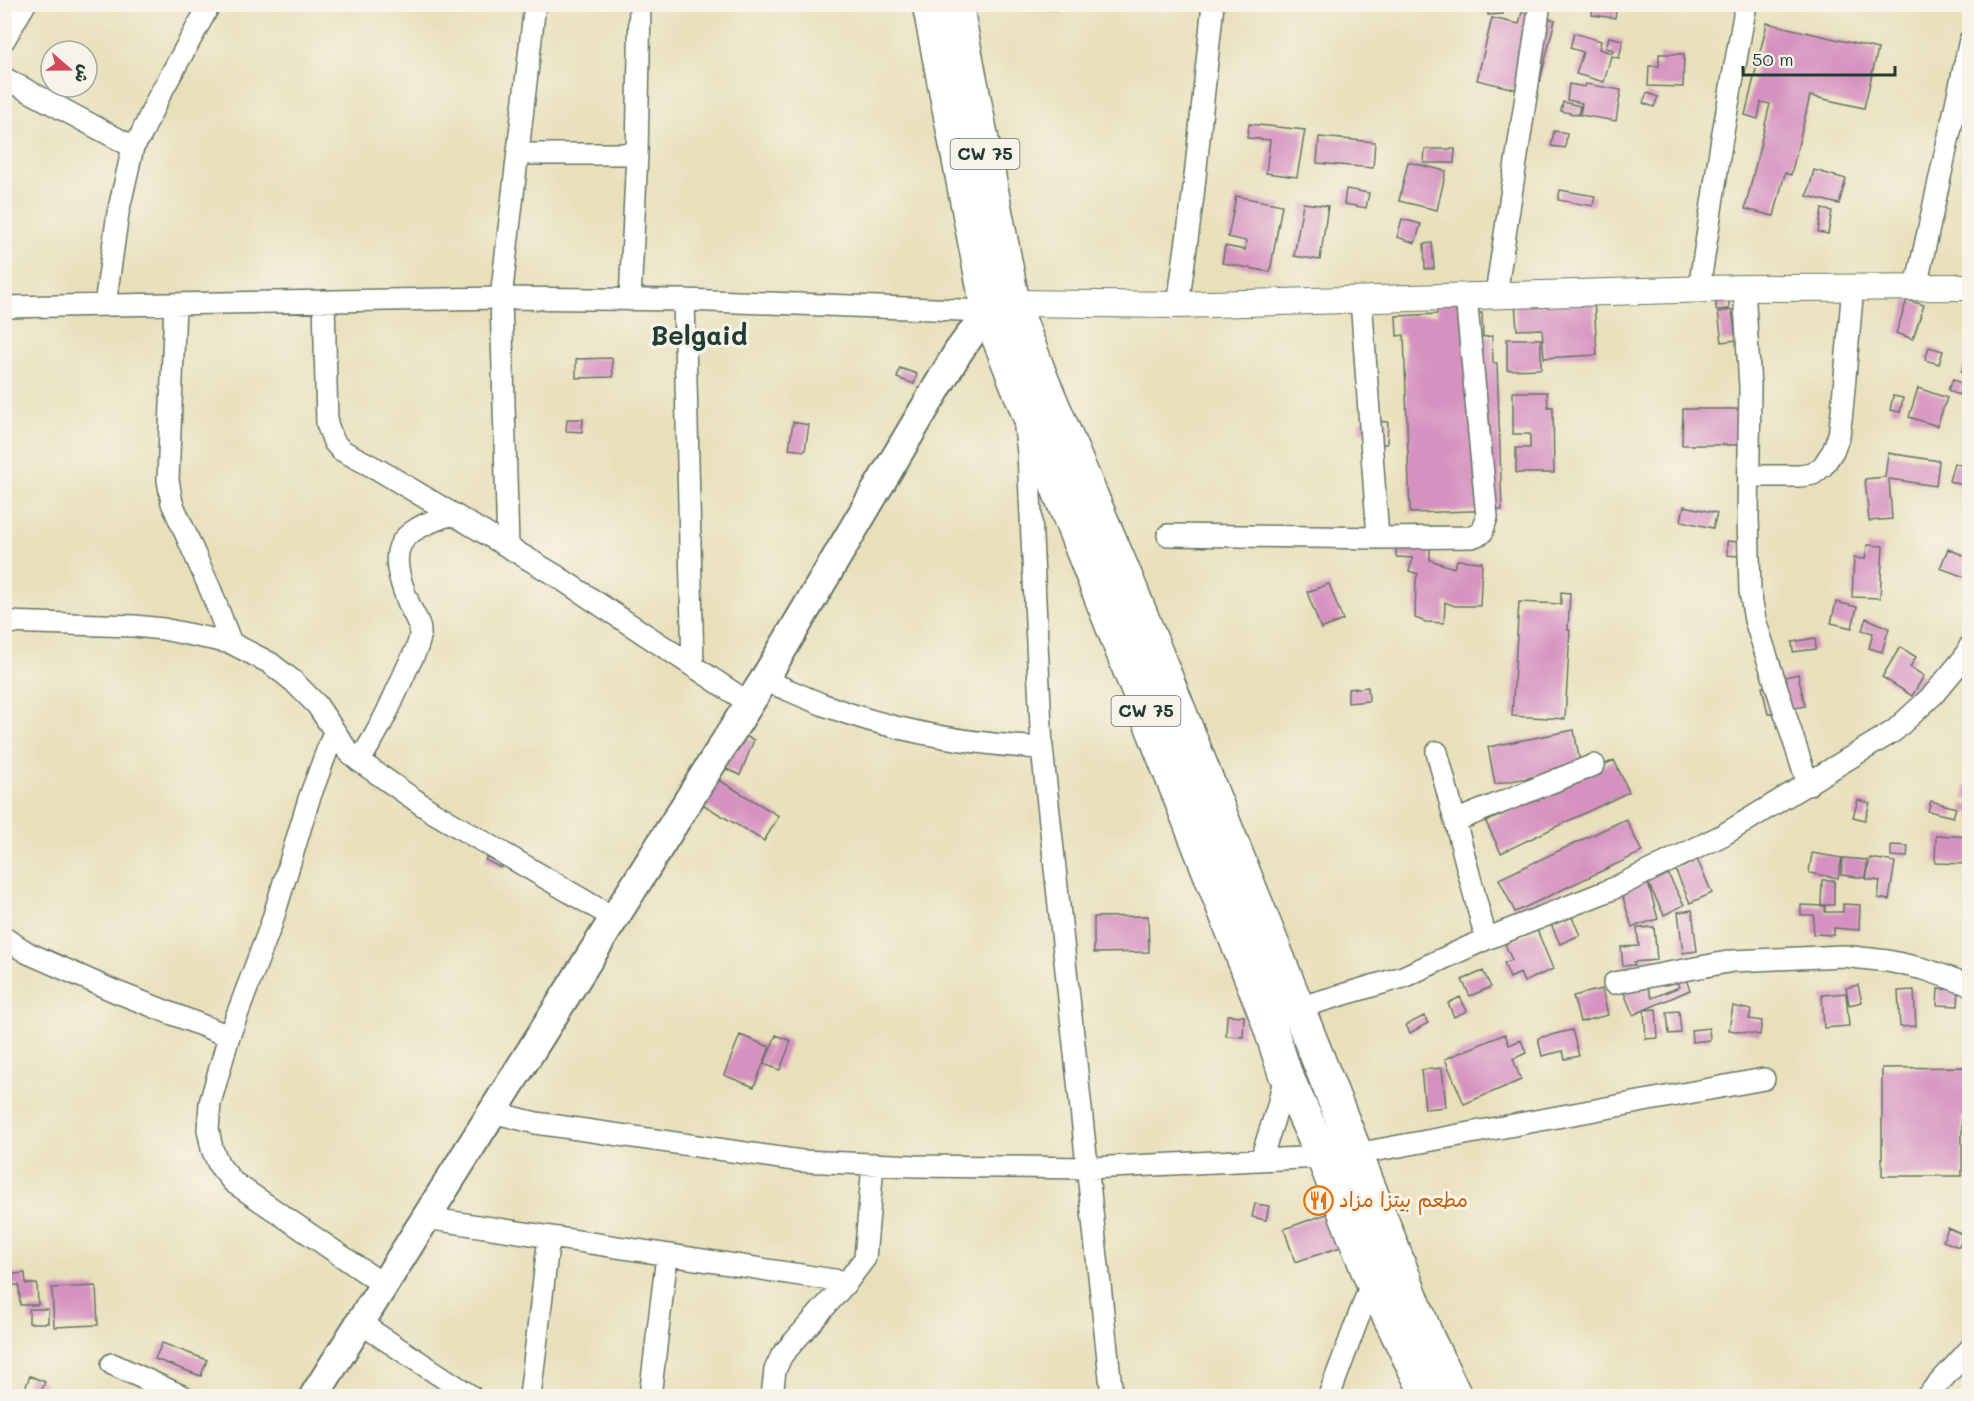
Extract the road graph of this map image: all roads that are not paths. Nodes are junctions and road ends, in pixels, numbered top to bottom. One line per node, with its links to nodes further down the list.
1 (25, 4): 10 (street)
2 (210, 4): 13 (street)
3 (536, 4): 15 (street)
4 (640, 4): 14 (street)
5 (929, 4): 32 (main road, CW 75)
6 (956, 4): 32 (main road, CW 75)
7 (1213, 4): 30 (street)
8 (1540, 4): 21 (street)
9 (1746, 4): 20 (street)
10 (4, 40)
11 (1970, 40): 17 (street)
12 (4, 78): 13 (street)
13 (133, 147): 29 (street)
14 (637, 153): 15 (street); 25 (street)
15 (519, 154): 23 (street)
16 (1853, 286): 17 (street); 19 (street); 34 (street)
17 (1916, 287): 18 (street)
18 (1970, 287)
19 (1744, 288): 20 (street); 34 (street)
20 (1699, 289): 21 (street)
21 (1496, 294): 22 (street)
22 (1466, 296): 24 (street); 37 (street)
23 (501, 298): 25 (street); 27 (street); 38 (street)
24 (1361, 299): 30 (street); 37 (street)
25 (630, 300): 26 (street)
26 (684, 300): 32 (street); 43 (street)
27 (324, 301): 28 (street); 35 (street)
28 (175, 304): 29 (street); 41 (street)
29 (105, 305): 31 (street)
30 (1178, 305): 32 (street)
31 (4, 307)
32 (1000, 307): 33 (main road, CW 75); 44 (main road)
33 (1031, 385): 39 (main road, CW 75); 46 (street)
34 (1750, 476): 50 (street)
35 (452, 514): 38 (street); 48 (street)
36 (1168, 535): 37 (street)
37 (1378, 538)
38 (508, 547): 43 (street)
39 (1114, 590): 57 (main road, CW 75); 58 (main road, CW 75)
40 (4, 622): 41 (street)
41 (231, 643): 45 (street)
42 (1970, 646): 50 (street)
43 (693, 666): 44 (street)
44 (756, 692): 46 (street); 52 (main road)
45 (334, 732): 48 (street); 59 (street)
46 (1042, 748): 67 (street)
47 (1437, 752): 51 (street)
48 (359, 761): 52 (street)
49 (1594, 765): 51 (street)
50 (1808, 785): 54 (street)
51 (1455, 821): 54 (street)
52 (614, 918): 62 (main road)
53 (4, 938): 59 (street)
54 (1486, 939): 57 (street)
55 (1614, 983): 56 (street)
56 (1970, 986)
57 (1298, 1008): 58 (street); 63 (main road, CW 75)
58 (1267, 1018): 60 (main road, CW 75)
59 (229, 1036): 73 (street)
60 (1285, 1073): 64 (main road, CW 75); 65 (street)
61 (1764, 1079): 63 (street)
62 (492, 1112): 66 (street); 68 (main road)
63 (1356, 1154): 64 (street); 86 (main road, CW 75)
64 (1323, 1157): 65 (street); 71 (main road, CW 75)
65 (1261, 1159): 67 (street)
66 (873, 1164): 67 (street); 72 (street)
67 (1089, 1168): 83 (street)
68 (426, 1218): 69 (street); 73 (main road)
69 (549, 1238): 70 (street); 80 (street)
70 (667, 1256): 72 (street); 81 (street)
71 (1372, 1281): 84 (street); 85 (main road, CW 75)
72 (846, 1282): 82 (street)
73 (384, 1285): 74 (main road)
74 (360, 1323): 78 (main road); 79 (street)
75 (1970, 1349): 87 (street)
76 (112, 1364): 77 (street)
77 (182, 1396)
78 (314, 1396)
79 (471, 1396)
80 (530, 1396)
81 (650, 1396)
82 (772, 1396)
83 (1112, 1396)
84 (1329, 1396)
85 (1428, 1396)
86 (1455, 1396)
87 (1927, 1396)

